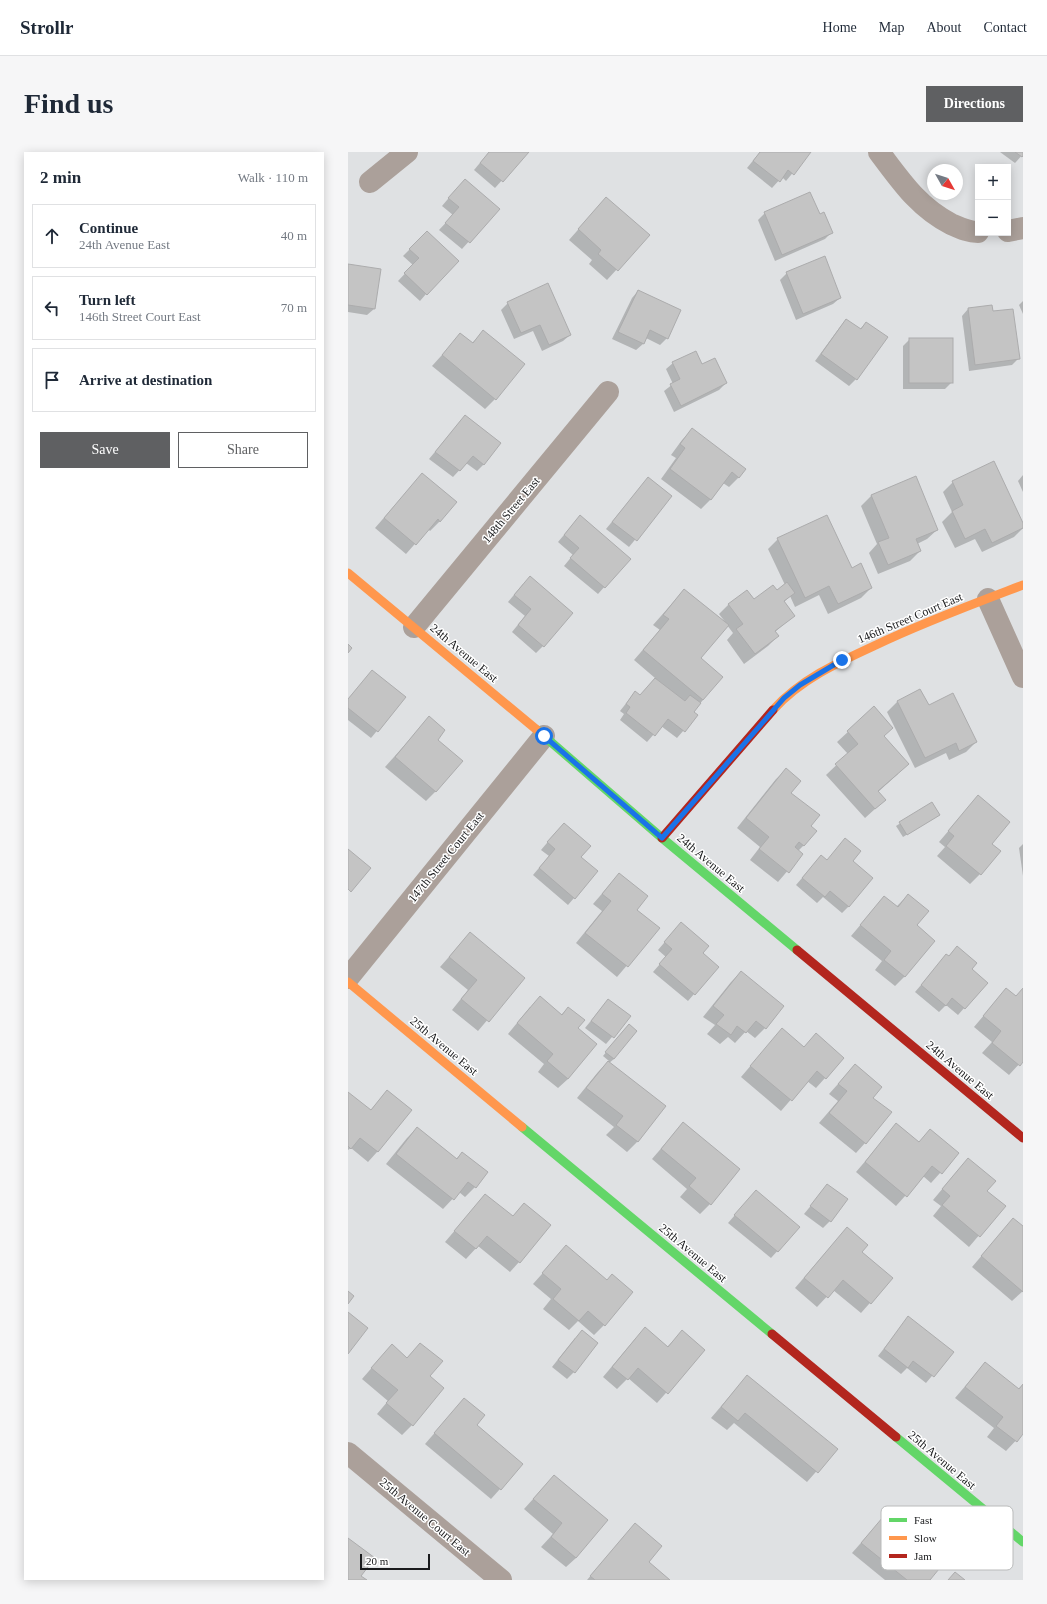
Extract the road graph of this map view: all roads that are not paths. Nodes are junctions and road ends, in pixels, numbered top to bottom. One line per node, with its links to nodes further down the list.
1 (407, 152): 3 (street)
2 (879, 152): 5 (street)
3 (370, 182)
4 (1023, 228): 6 (street)
5 (975, 231)
6 (1011, 231)
7 (608, 392): 11 (street, 148th Street East)
8 (348, 573): 11 (street, 24th Avenue East)
9 (1023, 585): 10 (street, 146th Street Court East)
10 (988, 599): 12 (street); 14 (street, 146th Street Court East)
11 (414, 628): 13 (street, 24th Avenue East)
12 (1023, 677)
13 (544, 736): 14 (street, 24th Avenue East); 15 (street, 147th Street Court East)
14 (662, 838): 17 (street, 24th Avenue East)
15 (348, 978)
16 (348, 982): 19 (street, 25th Avenue East)
17 (1023, 1138)
18 (348, 1453): 22 (street, 25th Avenue Court East)
19 (980, 1506)
20 (1013, 1534): 21 (street, 25th Avenue East)
21 (1023, 1542)
22 (501, 1580)

